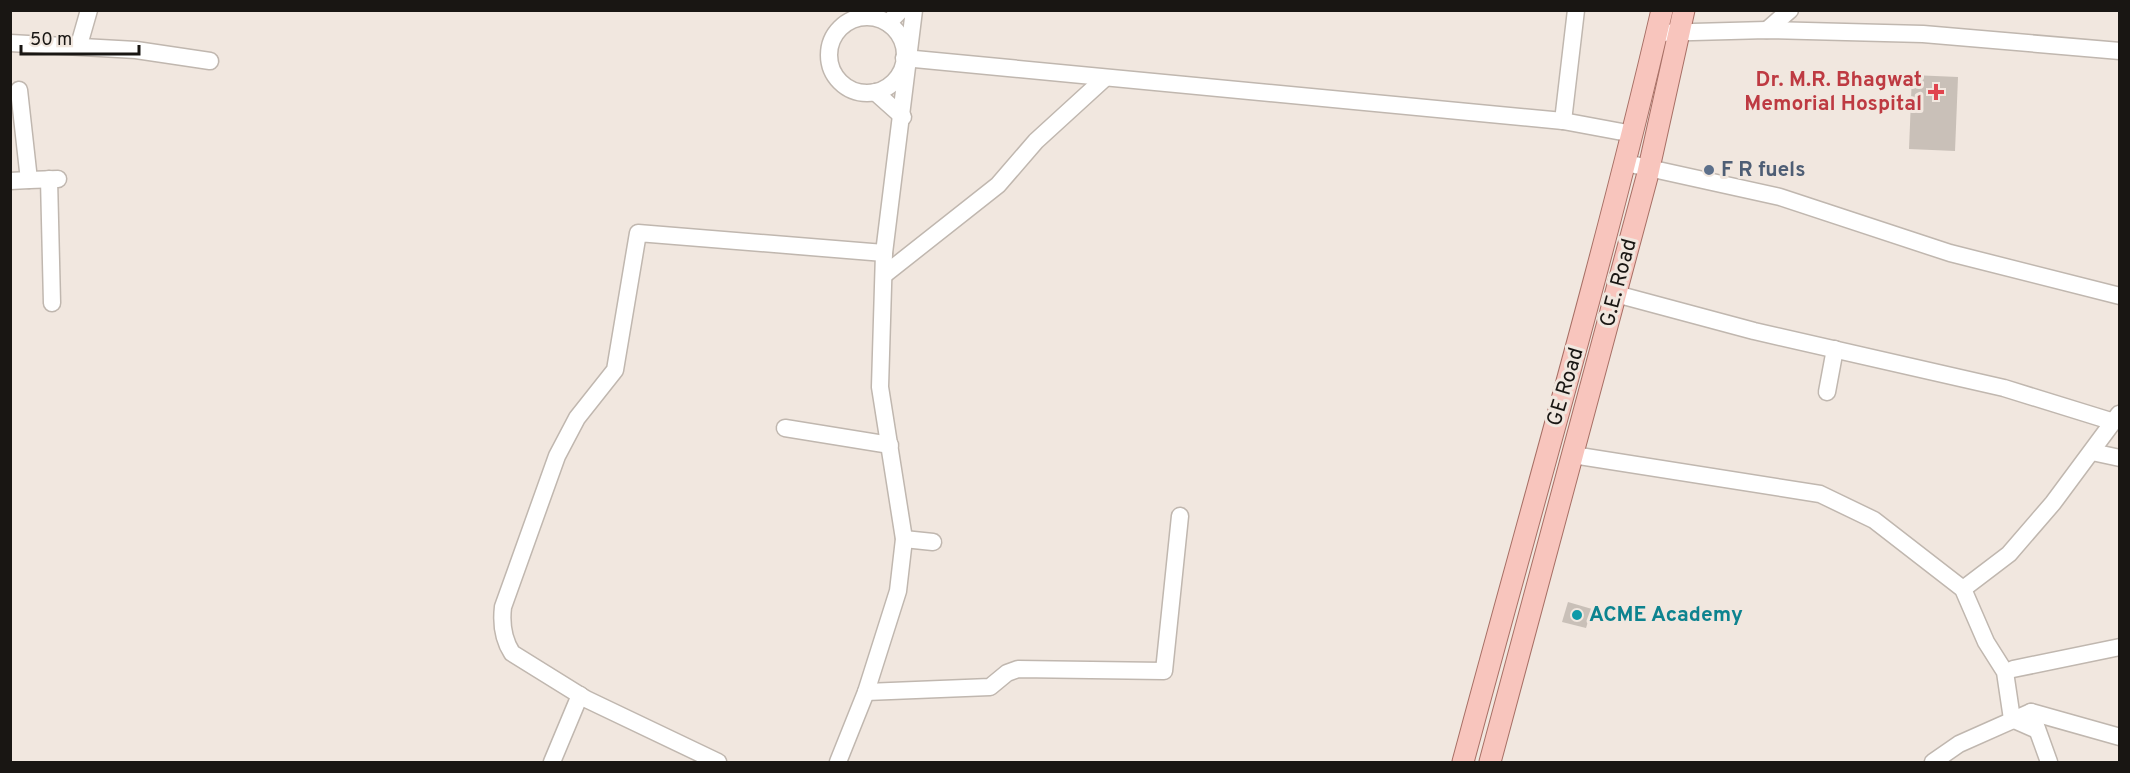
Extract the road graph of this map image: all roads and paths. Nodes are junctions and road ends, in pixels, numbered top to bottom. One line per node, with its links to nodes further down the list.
1 (89, 10): 13 (street)
2 (901, 10): 8 (street)
3 (915, 10): 15 (street)
4 (1576, 10): 21 (street)
5 (1662, 10): 11 (main road, GE Road)
6 (1684, 10): 10 (main road, G.E. Road)
7 (1790, 10): 9 (street)
8 (888, 23): 15 (street); 19 (street)
9 (1767, 30): 10 (street); 14 (street)
10 (1679, 32): 11 (street); 24 (main road, G.E. Road)
11 (1656, 33): 22 (main road, GE Road)
12 (10, 44): 13 (street)
13 (79, 45): 16 (street)
14 (2120, 51)
15 (907, 59): 17 (street); 19 (street); 20 (street)
16 (210, 61)
17 (1105, 78): 21 (street); 28 (street)
18 (19, 90): 25 (street)
19 (875, 92): 20 (street)
20 (903, 117): 27 (street)
21 (1563, 121): 22 (street)
22 (1633, 134): 23 (main road, GE Road)
23 (1626, 163): 24 (street); 55 (main road, GE Road)
24 (1649, 169): 29 (main road, G.E. Road); 30 (street)
25 (29, 180): 26 (street); 31 (street)
26 (10, 181)
27 (884, 253): 28 (street); 47 (street)
28 (884, 275): 36 (street)
29 (1616, 294): 32 (street); 38 (main road, G.E. Road)
30 (2120, 296)
31 (52, 303)
32 (1835, 349): 33 (street); 34 (street)
33 (1827, 392)
34 (2117, 418): 37 (street)
35 (785, 428): 36 (street)
36 (890, 445): 41 (street)
37 (2092, 452): 39 (street); 43 (street)
38 (1573, 456): 43 (street); 56 (main road, G.E. Road)
39 (2120, 458)
40 (1180, 516): 46 (street)
41 (904, 539): 42 (street); 46 (street)
42 (933, 542)
43 (1963, 589): 49 (street)
44 (2120, 647): 45 (street)
45 (2013, 669)
46 (866, 692): 54 (street)
47 (580, 695): 52 (street); 53 (street)
48 (2031, 712): 49 (street); 50 (street); 51 (street)
49 (2013, 720): 50 (street); 57 (street)
50 (2037, 729): 58 (street)
51 (2120, 737)
52 (552, 762)
53 (718, 762)
54 (838, 762)
55 (1463, 762)
56 (1490, 762)
57 (1933, 762)
58 (2049, 762)

